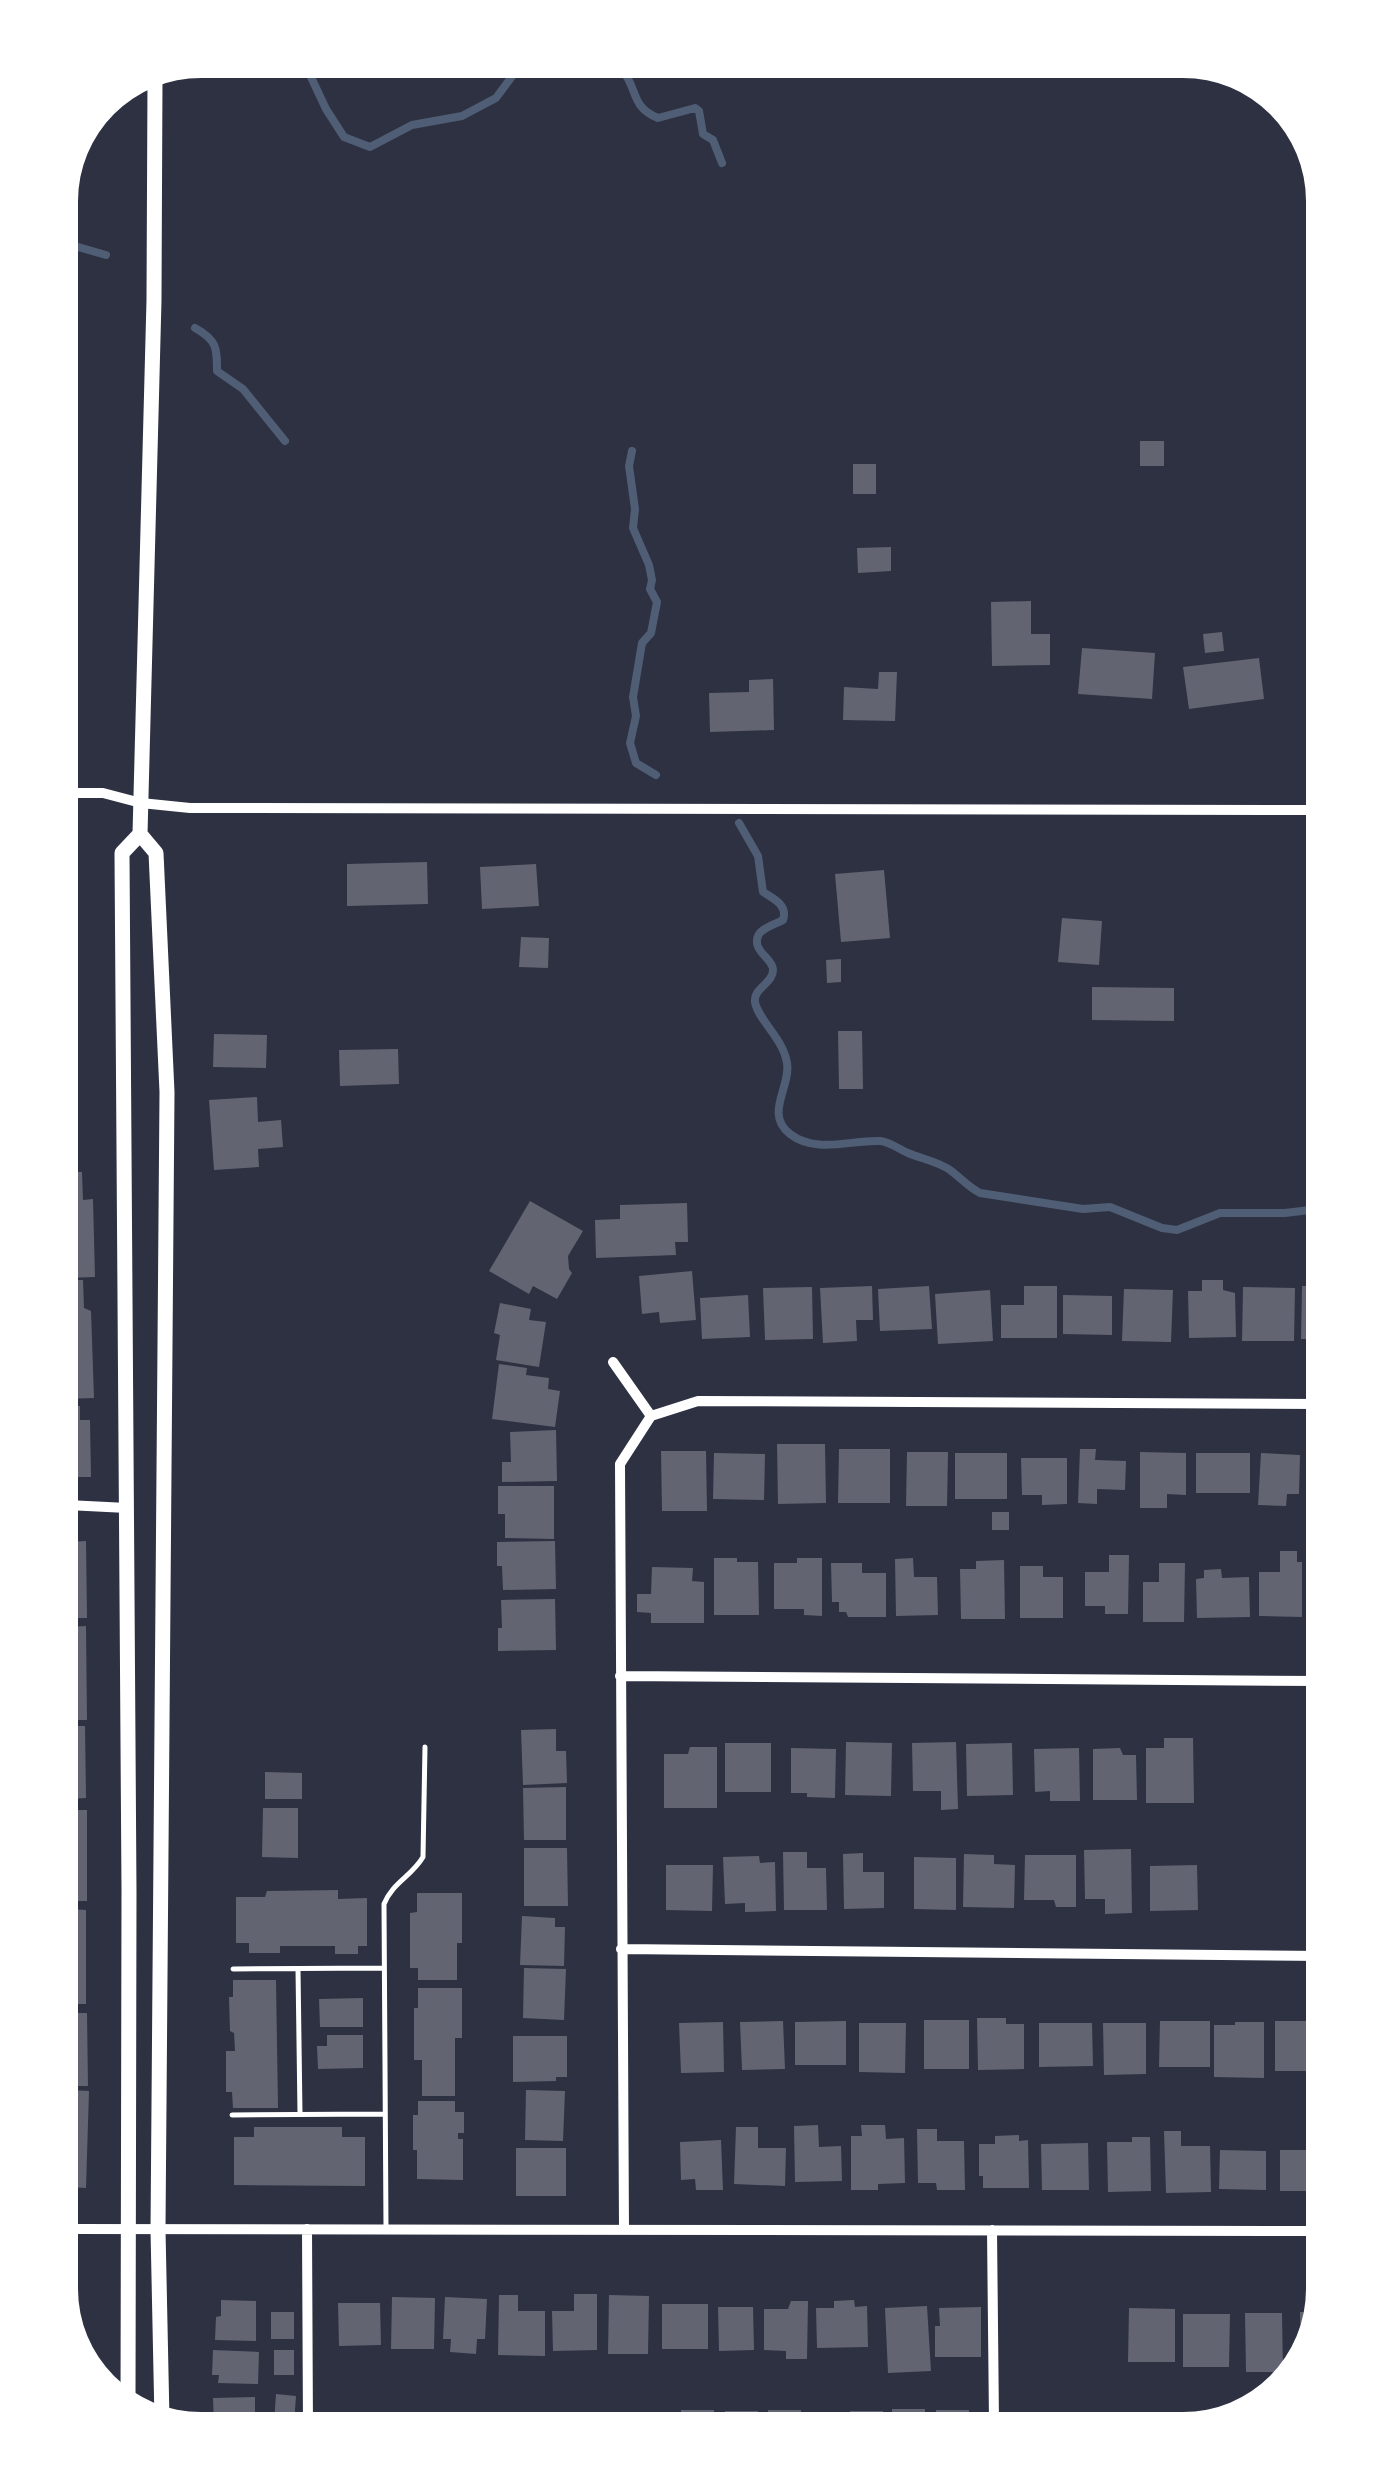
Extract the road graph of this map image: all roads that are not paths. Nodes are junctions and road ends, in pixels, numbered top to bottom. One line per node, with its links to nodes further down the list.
1 (155, 86): 3 (main road)
2 (78, 793): 3 (street)
3 (141, 803): 4 (street); 5 (main road)
4 (1306, 810)
5 (140, 834): 10 (main road); 26 (main road)
6 (613, 1362): 8 (street)
7 (1306, 1404): 8 (street)
8 (651, 1416): 11 (street)
9 (77, 1506): 10 (street)
10 (127, 1508): 24 (main road)
11 (620, 1676): 12 (street); 14 (street)
12 (1306, 1682)
13 (425, 1748): 17 (lane)
14 (622, 1949): 15 (street); 25 (street)
15 (1306, 1956)
16 (298, 1968): 17 (lane); 18 (lane); 19 (lane)
17 (384, 1968): 20 (lane)
18 (233, 1969)
19 (300, 2114): 20 (lane); 21 (lane)
20 (385, 2114): 22 (lane)
21 (232, 2115)
22 (386, 2228): 25 (street); 27 (street)
23 (77, 2229): 24 (street)
24 (128, 2229): 26 (street); 30 (main road)
25 (624, 2229): 28 (street)
26 (158, 2230): 27 (street); 31 (main road)
27 (307, 2230): 32 (street)
28 (992, 2230): 29 (street); 33 (street)
29 (1306, 2231)
30 (128, 2388)
31 (162, 2406)
32 (308, 2412)
33 (994, 2412)

